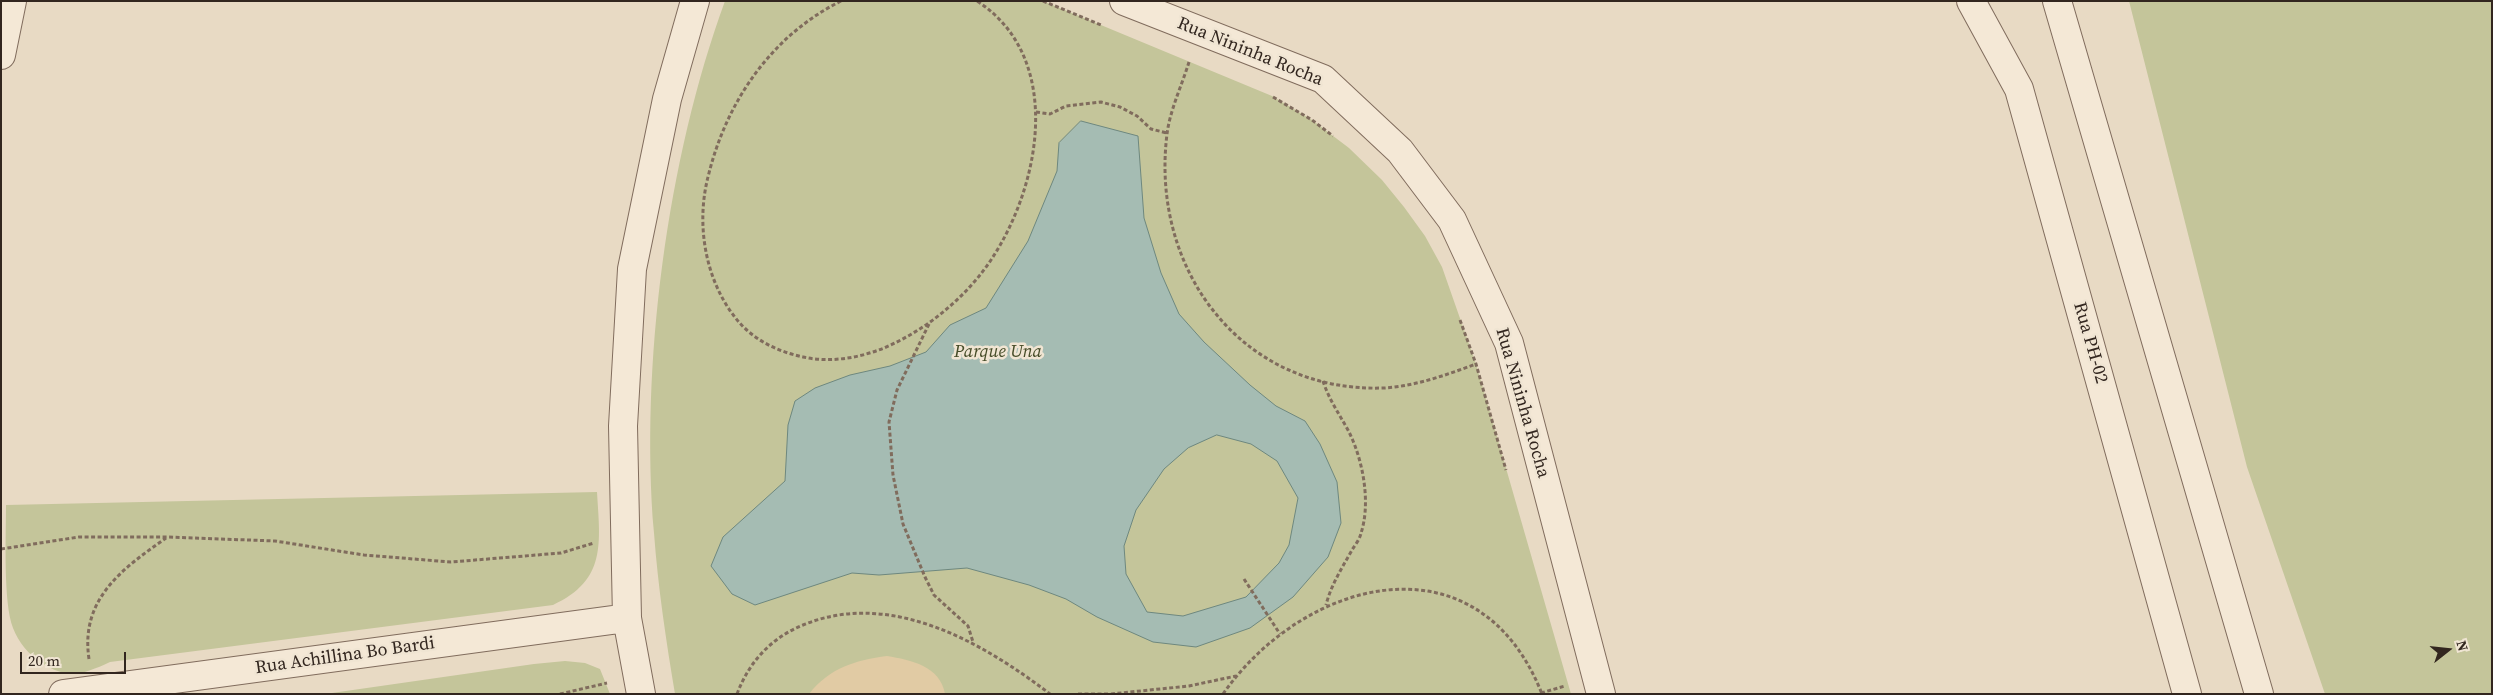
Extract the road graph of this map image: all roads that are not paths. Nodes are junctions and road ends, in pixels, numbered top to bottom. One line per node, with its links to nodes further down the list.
1 (12, 1): 6 (street)
2 (695, 1): 7 (street)
3 (1124, 1): 10 (street, Rua Nininha Rocha)
4 (1971, 1): 11 (street, Rua PH-02)
5 (2057, 1): 12 (street)
6 (1, 55)
7 (627, 618): 8 (street, Rua Achillina Bo Bardi); 9 (street)
8 (63, 694)
9 (641, 694)
10 (1601, 694)
11 (2187, 694)
12 (2259, 694)

